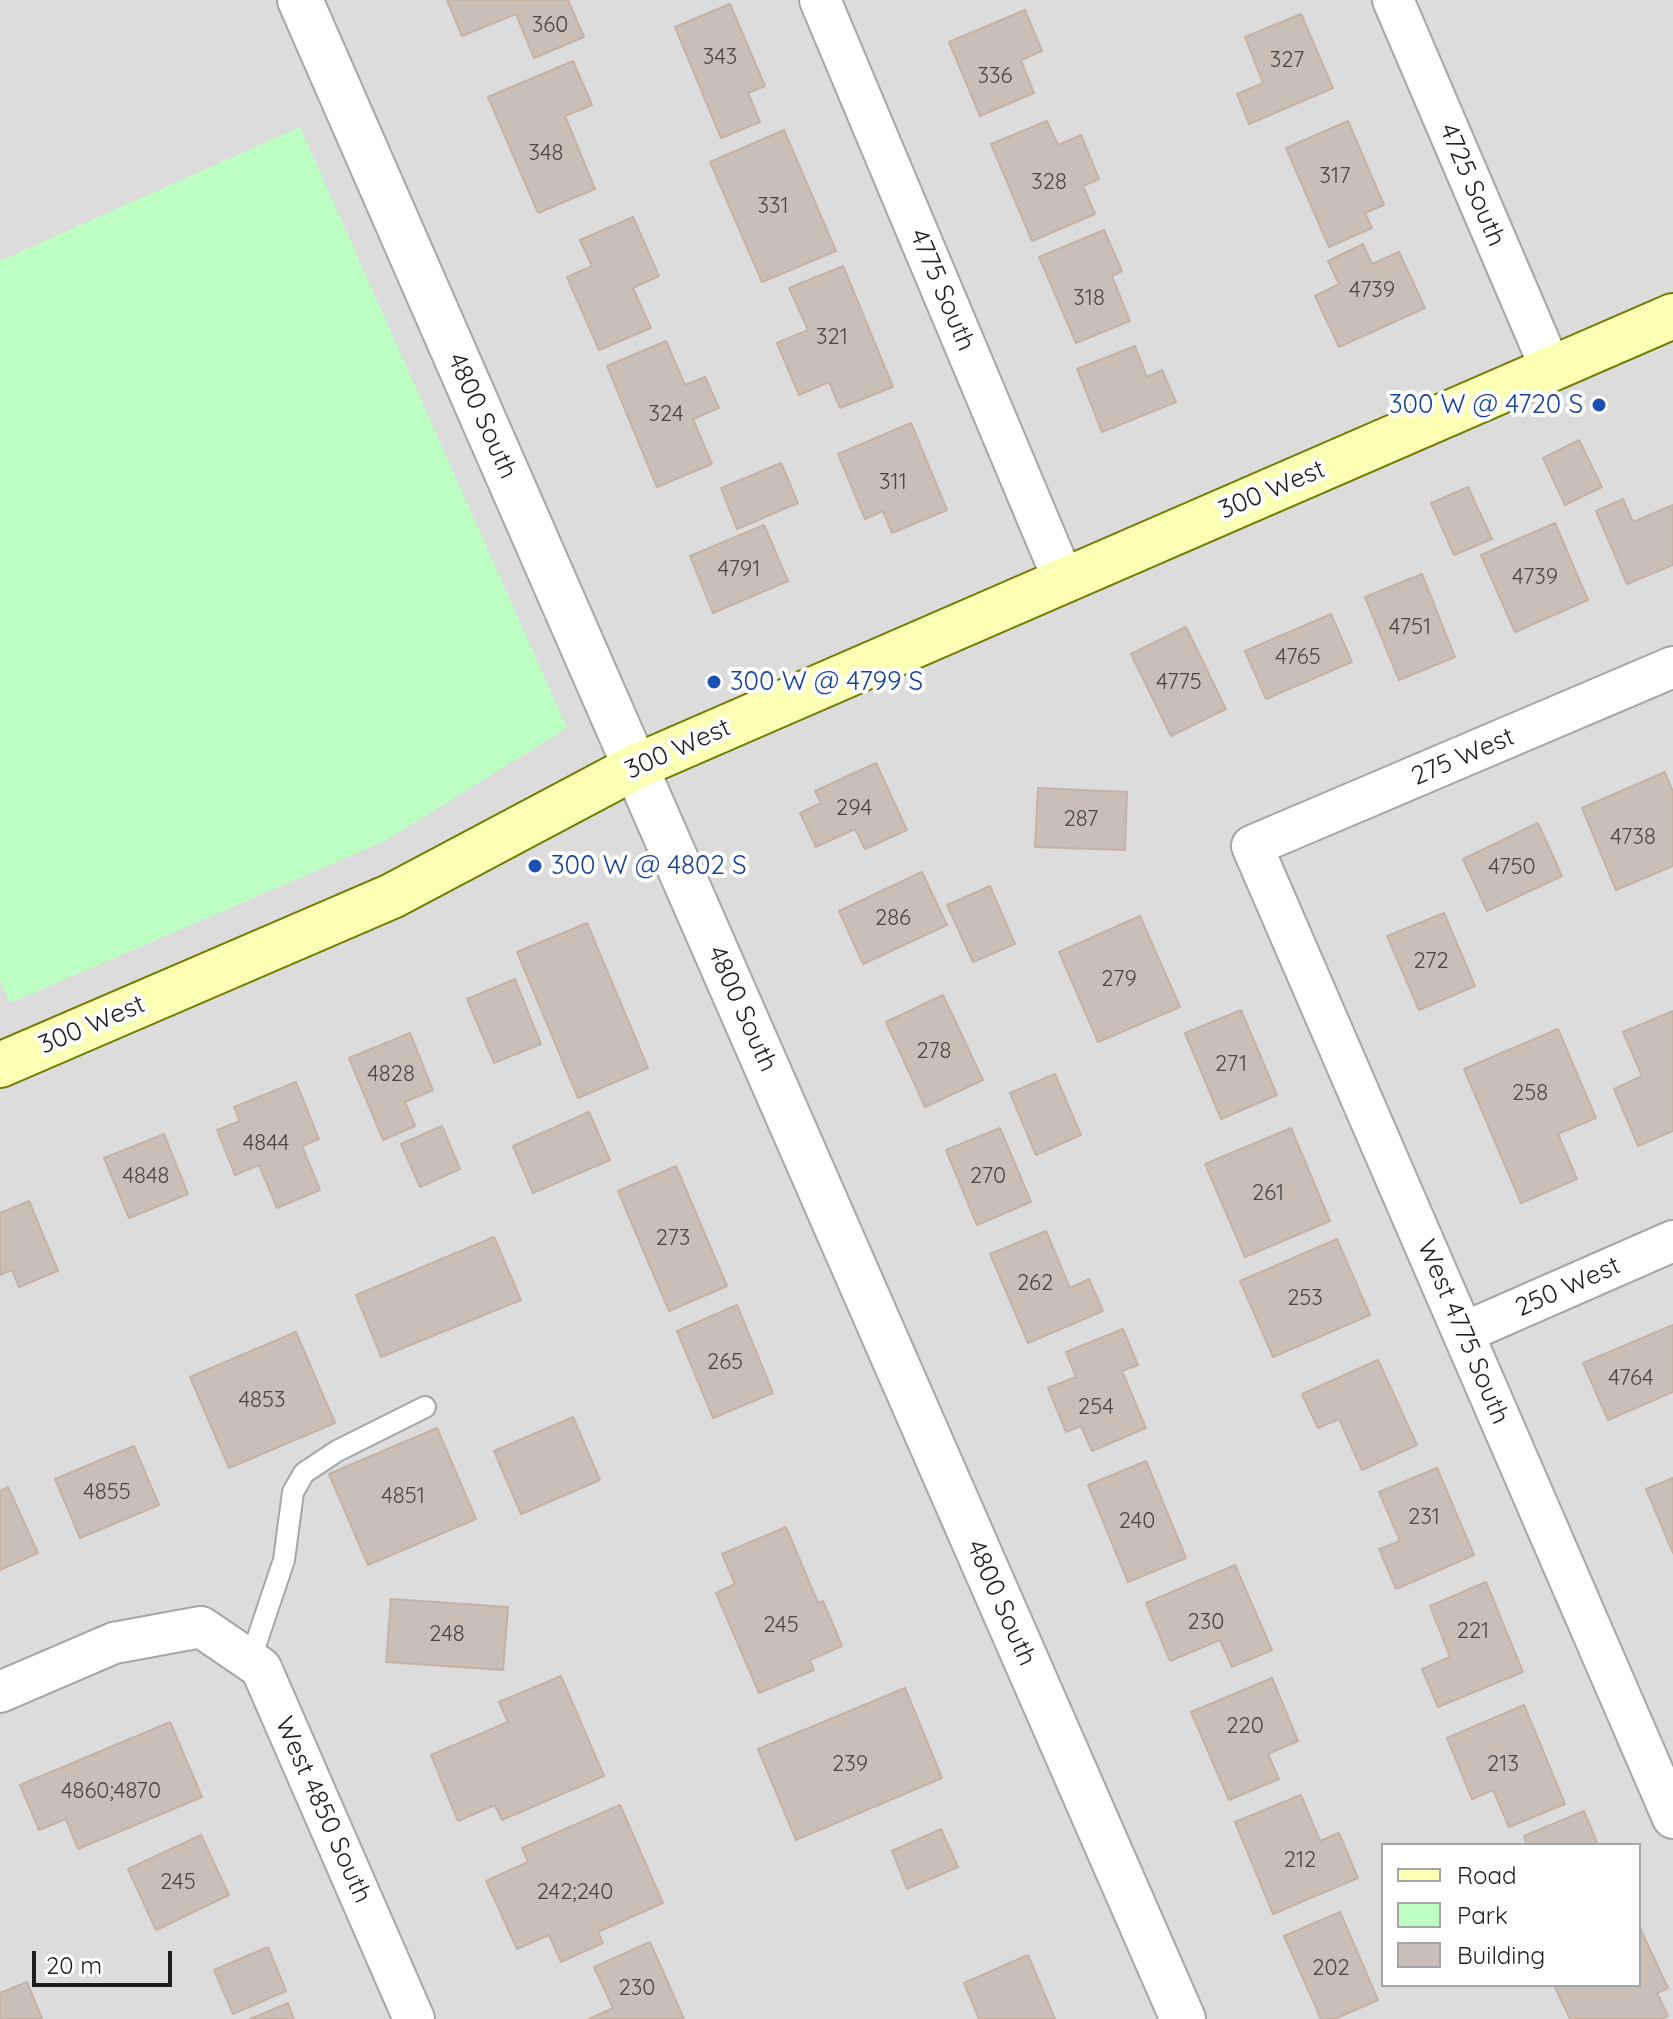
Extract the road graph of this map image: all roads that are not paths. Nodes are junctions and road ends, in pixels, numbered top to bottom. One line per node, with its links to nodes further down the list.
1 (300, 0): 8 (street, 4800 South)
2 (820, 0): 6 (street, 4775 South)
3 (1393, 0): 5 (street, 4725 South)
4 (1673, 316): 5 (main road, 300 West)
5 (1551, 369): 6 (main road, 300 West)
6 (1064, 581): 8 (main road, 300 West)
7 (1673, 667): 9 (street, 275 West)
8 (635, 767): 10 (main road, 300 West); 18 (street, 4800 South)
9 (1252, 846): 12 (street, West 4775 South)
10 (0, 1065)
11 (1673, 1241): 12 (street, 250 West)
12 (1463, 1333): 16 (street, West 4775 South)
13 (425, 1407): 14 (lane)
14 (250, 1661): 15 (street, West 4850 South); 17 (street, West 4850 South)
15 (0, 1692)
16 (1670, 1805)
17 (414, 2019)
18 (1183, 2019)

